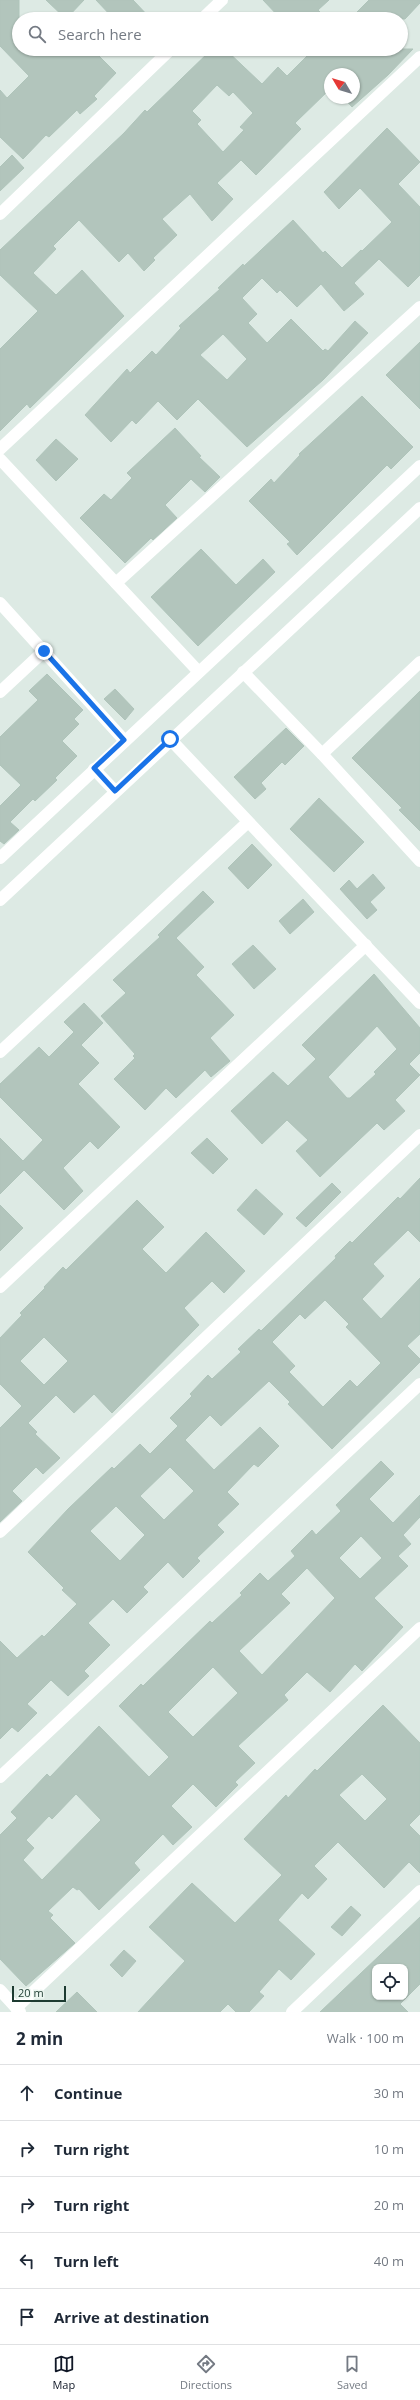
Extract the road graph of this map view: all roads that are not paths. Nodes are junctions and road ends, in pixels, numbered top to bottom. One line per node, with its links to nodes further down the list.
1 (222, 0): 2 (street)
2 (209, 12)
3 (164, 56): 5 (street)
4 (420, 57): 7 (street)
5 (0, 214)
6 (420, 307): 11 (street)
7 (0, 449)
8 (0, 459): 11 (street)
9 (420, 466): 15 (street)
10 (420, 508): 16 (street)
11 (116, 583): 15 (street)
12 (0, 603): 13 (street)
13 (44, 651): 17 (street); 19 (street)
14 (420, 662): 20 (street)
15 (198, 672): 19 (street)
16 (243, 672): 18 (street); 20 (street)
17 (0, 692)
18 (170, 739): 22 (street); 23 (street)
19 (124, 740): 21 (street)
20 (322, 754): 25 (street)
21 (94, 768): 22 (street); 24 (street)
22 (115, 791): 26 (street)
23 (248, 822): 27 (street); 29 (street)
24 (0, 858)
25 (420, 861)
26 (0, 900)
27 (366, 945): 28 (street); 31 (street)
28 (420, 1003)
29 (0, 1052)
30 (420, 1135): 33 (street)
31 (0, 1288)
32 (420, 1384): 35 (street)
33 (0, 1532)
34 (420, 1628): 38 (street)
35 (0, 1777)
36 (420, 1891): 39 (street)
37 (0, 1990): 38 (street)
38 (18, 2010)
39 (292, 2012)

